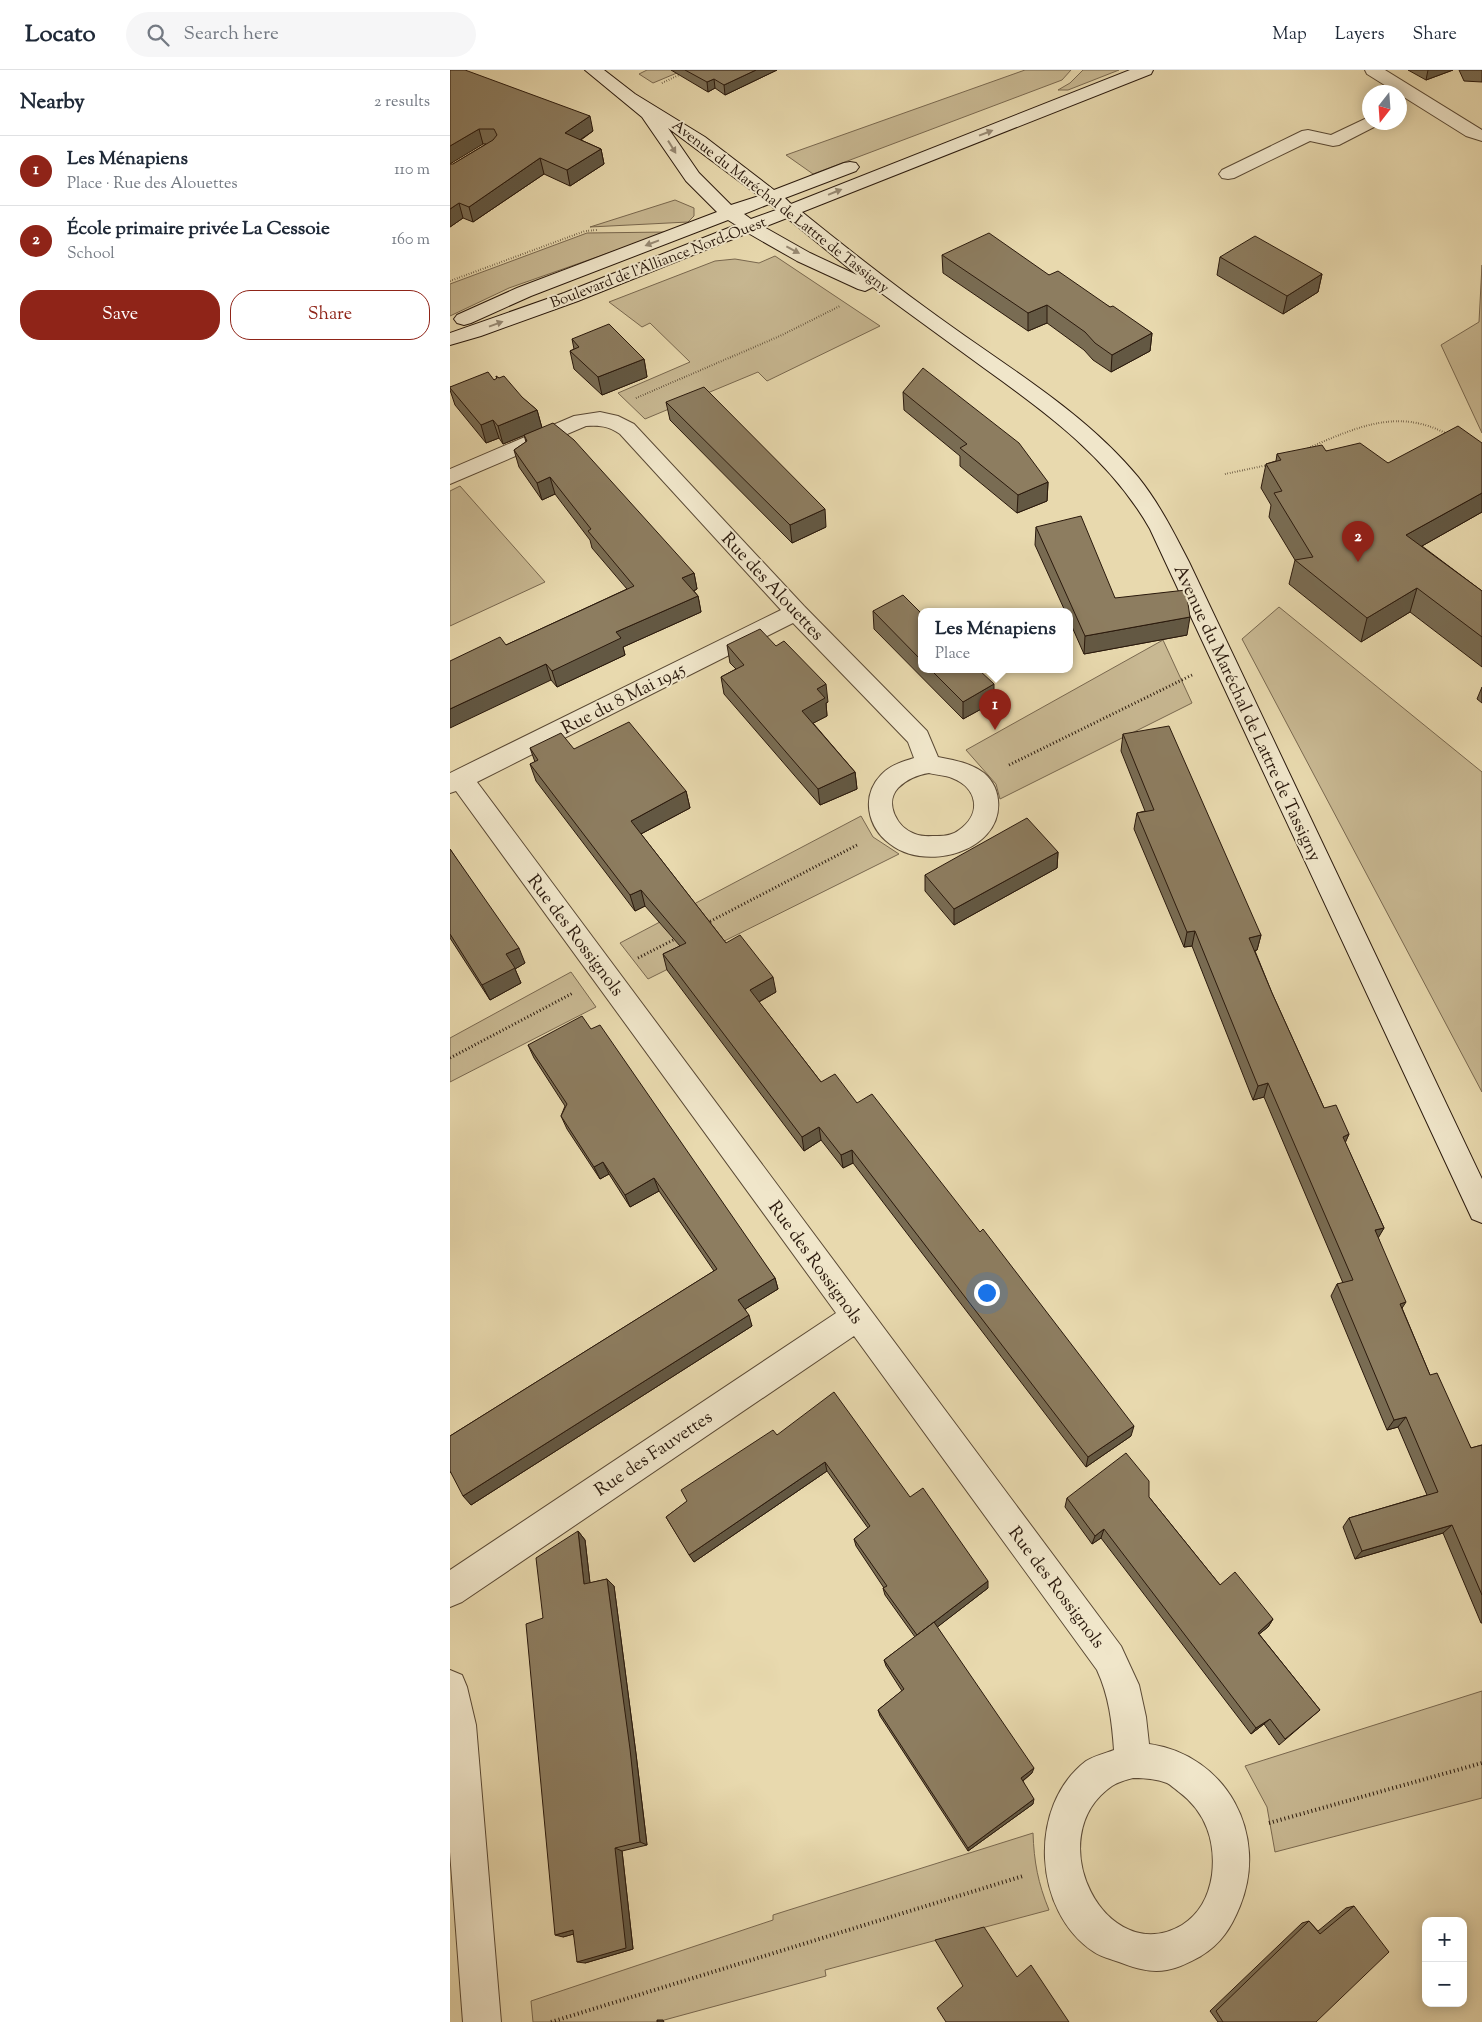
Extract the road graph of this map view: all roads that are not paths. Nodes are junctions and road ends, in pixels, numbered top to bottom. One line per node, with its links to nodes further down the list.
1 (593, 70): 5 (street, Avenue du Maréchal de Lattre de Tassigny)
2 (1145, 70): 4 (street, Boulevard de l'Alliance Nord-Ouest)
3 (1373, 70): 6 (street)
4 (1115, 81): 9 (street, Boulevard de l'Alliance Nord-Ouest); 14 (street, Boulevard de l'Alliance Nord-Ouest, one-way to 4)
5 (629, 97): 13 (street, Avenue du Maréchal de Lattre de Tassigny); 15 (street, Avenue du Maréchal de Lattre de Tassigny, one-way to 15)
6 (1418, 98): 7 (street); 10 (street)
7 (1407, 104)
8 (1362, 126): 12 (street)
9 (940, 133)
10 (1482, 136)
11 (868, 160): 13 (street, Boulevard de l'Alliance Nord-Ouest)
12 (1228, 174)
13 (772, 196): 14 (street, Avenue du Maréchal de Lattre de Tassigny); 15 (street, Boulevard de l'Alliance Nord-Ouest)
14 (789, 211): 16 (street, Boulevard de l'Alliance Nord-Ouest); 17 (street, Avenue du Maréchal de Lattre de Tassigny)
15 (731, 213): 16 (street, Avenue du Maréchal de Lattre de Tassigny); 18 (street, Boulevard de l'Alliance Nord-Ouest, one-way to 18)
16 (751, 226): 17 (street, Avenue du Maréchal de Lattre de Tassigny, one-way to 17); 19 (street, Boulevard de l'Alliance Nord-Ouest, one-way to 16)
17 (906, 302): 24 (street, Avenue du Maréchal de Lattre de Tassigny)
18 (450, 327)
19 (450, 339)
20 (450, 477): 21 (street, Rue des Alouettes)
21 (796, 612): 22 (street, Rue des Alouettes); 23 (street, Rue du 8 Mai 1945)
22 (929, 764): 22 (street)
23 (455, 782): 25 (street, Rue des Rossignols)
24 (1482, 1210)
25 (856, 1317): 26 (street, Rue des Fauvettes); 28 (street, Rue des Rossignols)
26 (450, 1590)
27 (450, 1687): 29 (street)
28 (1133, 1760): 28 (street)
29 (482, 2022)

